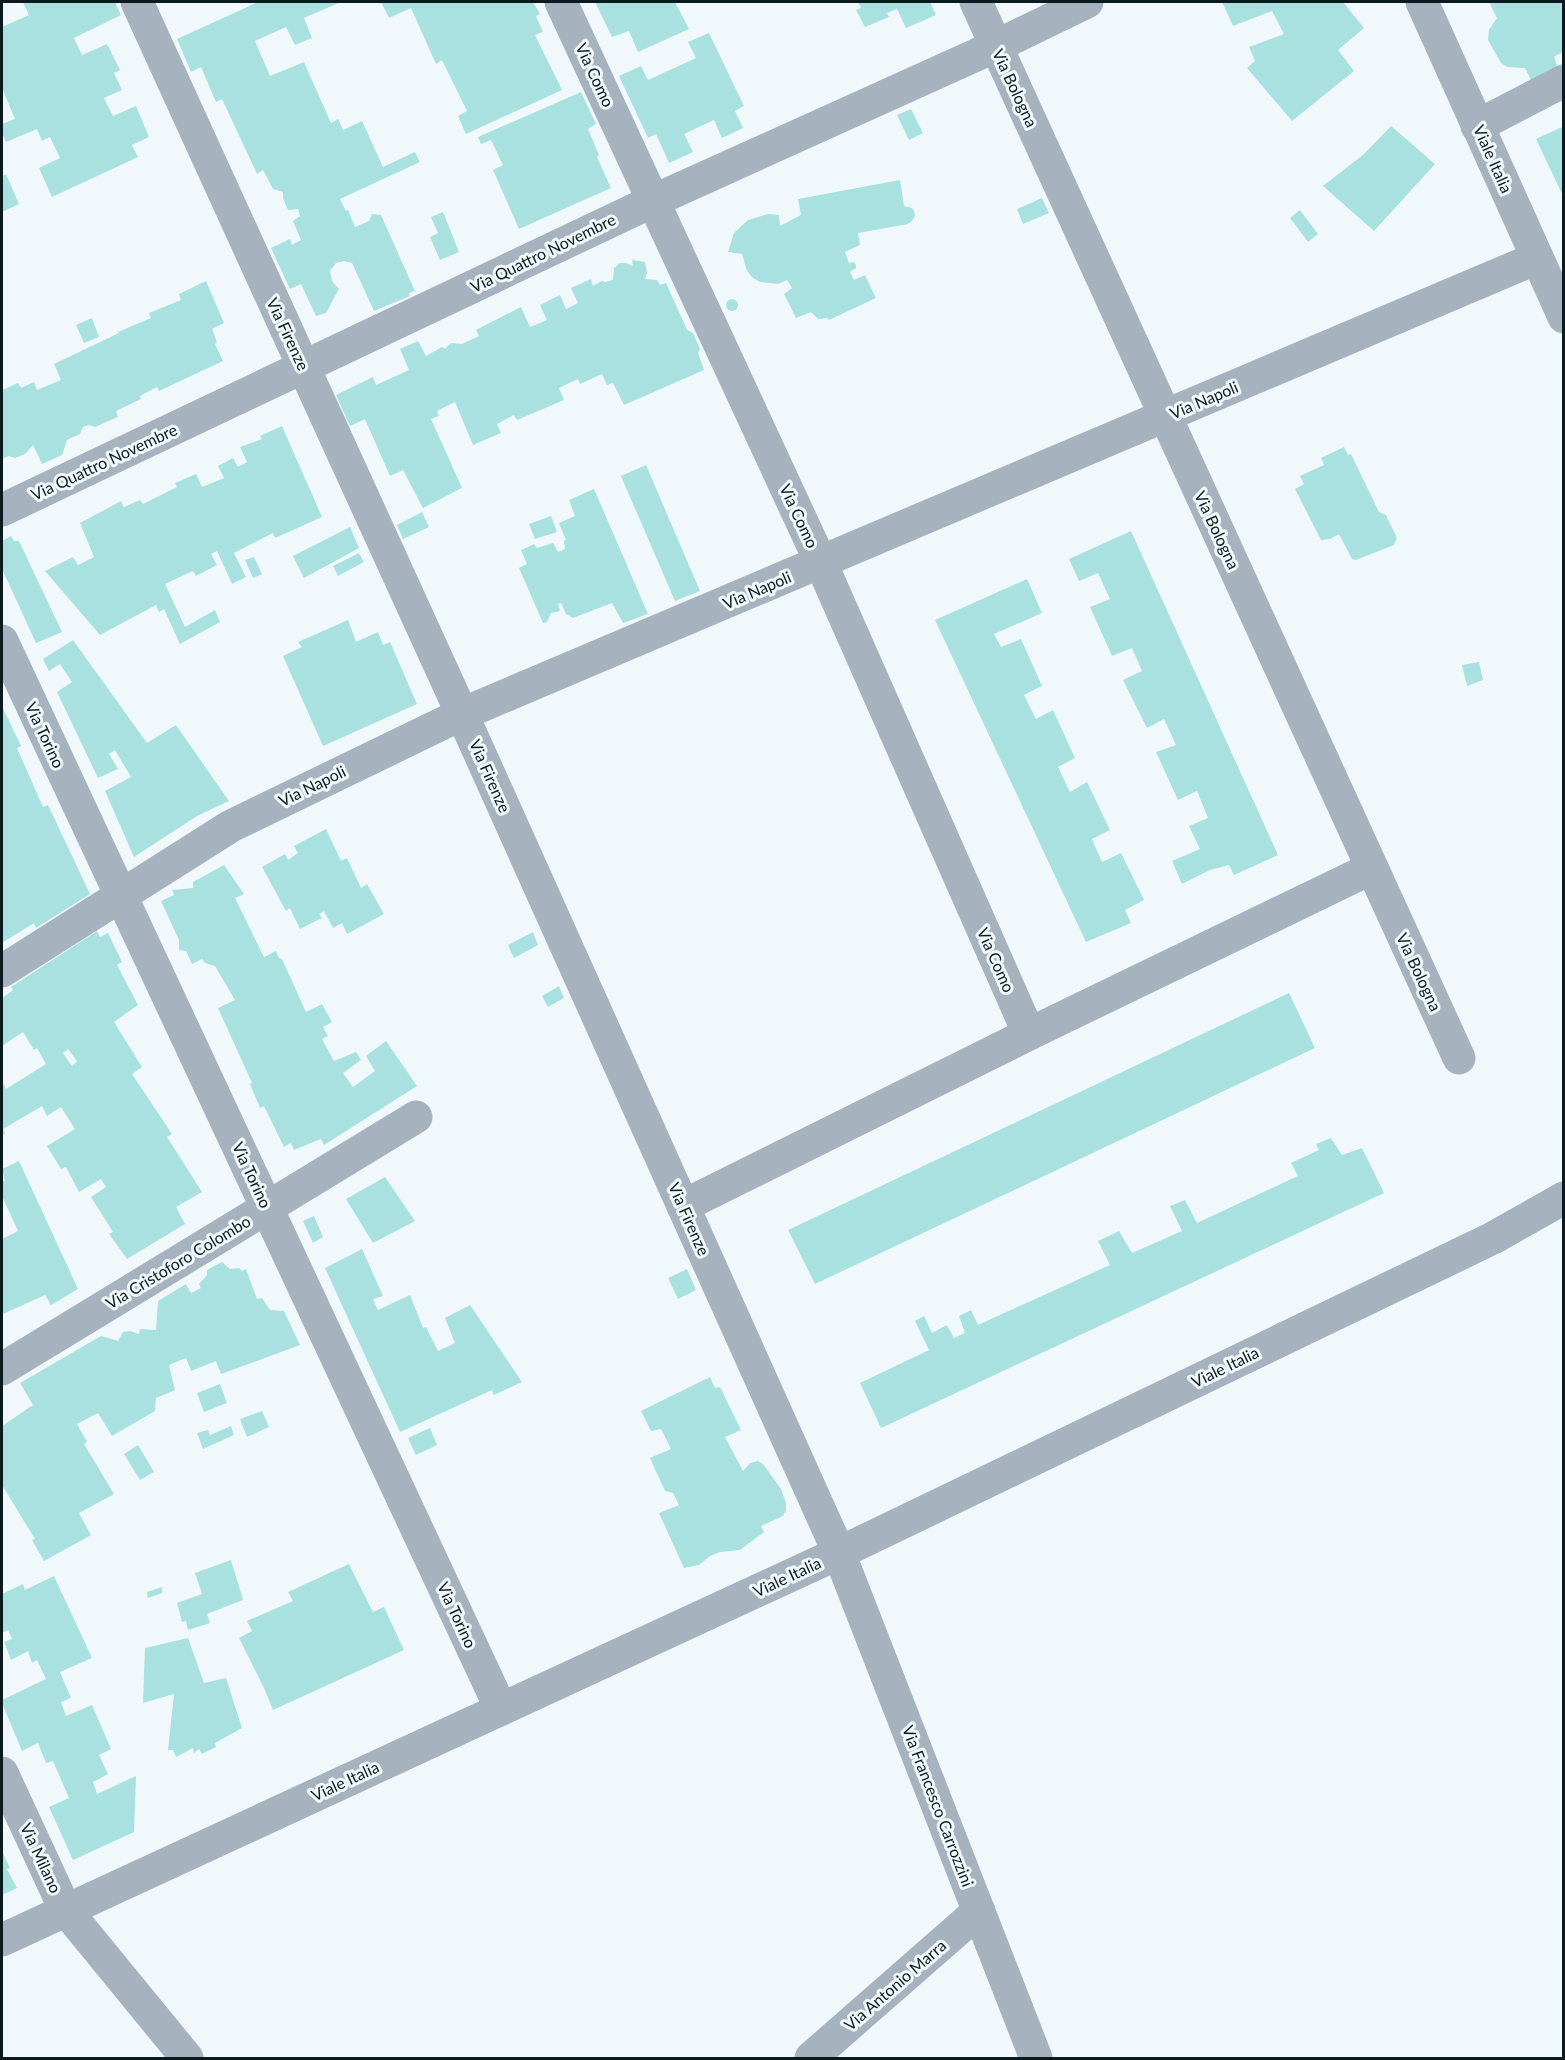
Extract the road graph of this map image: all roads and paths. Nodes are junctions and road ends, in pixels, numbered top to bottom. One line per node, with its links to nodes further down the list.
1 (137, 2): 12 (street, Via Firenze)
2 (561, 2): 9 (street, Via Como)
3 (976, 2): 6 (street, Via Bologna)
4 (1087, 2): 6 (street, Via Quattro Novembre)
5 (1422, 2): 8 (street, Viale Italia)
6 (996, 46): 9 (street, Via Quattro Novembre); 13 (street, Via Bologna)
7 (1563, 81): 8 (street)
8 (1477, 126): 10 (street, Viale Italia)
9 (653, 201): 12 (street, Via Quattro Novembre); 15 (street, Via Como)
10 (1537, 258): 11 (street, Viale Italia); 13 (street, Via Napoli)
11 (1563, 317)
12 (304, 368): 14 (street, Via Quattro Novembre); 17 (street, Via Firenze)
13 (1166, 416): 15 (street, Via Napoli); 18 (street, Via Bologna)
14 (2, 510)
15 (821, 563): 17 (street, Via Napoli); 21 (street, Via Como)
16 (2, 641): 19 (street, Via Torino)
17 (462, 714): 19 (street, Via Napoli); 25 (street, Via Firenze)
18 (1372, 868): 21 (street); 22 (street, Via Bologna)
19 (120, 894): 20 (street, Via Napoli); 26 (street, Via Torino)
20 (2, 971)
21 (1029, 1034): 25 (street)
22 (1459, 1058)
23 (416, 1117): 26 (street, Via Cristoforo Colombo)
24 (1563, 1198): 28 (street, Viale Italia)
25 (683, 1206): 28 (street, Via Firenze)
26 (267, 1208): 27 (street, Via Cristoforo Colombo); 29 (street, Via Torino)
27 (2, 1370)
28 (839, 1553): 29 (street, Viale Italia); 32 (street, Via Francesco Carrozzini)
29 (501, 1709): 31 (street, Viale Italia)
30 (2, 1773): 31 (street, Via Milano)
31 (65, 1910): 33 (street, Viale Italia); 34 (street, Via Milano)
32 (979, 1911): 35 (street, Via Antonio Marra); 36 (street, Via Francesco Carrozzini)
33 (2, 1940)
34 (187, 2058)
35 (811, 2058)
36 (1036, 2058)

